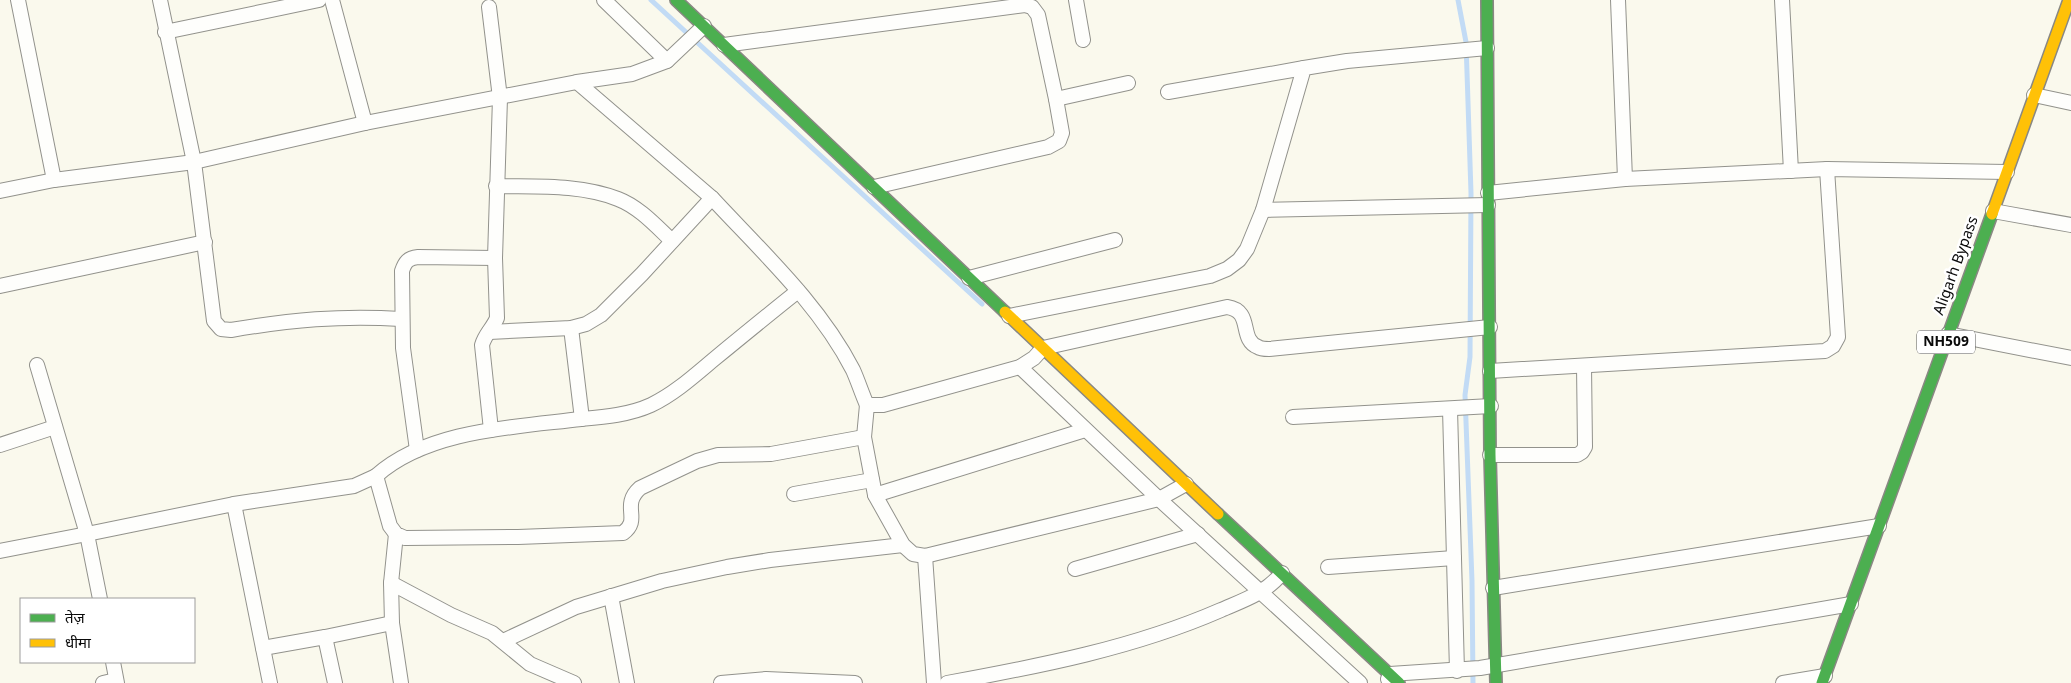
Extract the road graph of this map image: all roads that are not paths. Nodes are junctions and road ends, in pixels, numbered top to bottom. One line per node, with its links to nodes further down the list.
1 (18, 0): 35 (street)
2 (160, 0): 16 (street)
3 (320, 0): 16 (street)
4 (332, 0): 29 (street)
5 (604, 0): 20 (street)
6 (676, 0): 15 (main road)
7 (946, 0): 14 (street)
8 (1076, 0): 17 (street)
9 (1487, 0): 19 (main road)
10 (1618, 0): 34 (street)
11 (1782, 0): 32 (street)
12 (2069, 0): 25 (main road, Aligarh Bypass / NH509)
13 (489, 7): 26 (street)
14 (948, 14): 18 (street); 27 (street)
15 (699, 30): 18 (main road); 20 (street)
16 (165, 32): 30 (street)
17 (1083, 40)
18 (724, 45): 37 (main road)
19 (1486, 48): 21 (street); 40 (main road)
20 (667, 61): 22 (street)
21 (1304, 68): 24 (street); 41 (street)
22 (577, 82): 26 (street); 39 (street)
23 (1128, 83): 27 (street)
24 (1168, 92)
25 (2034, 95): 28 (street); 33 (main road, Aligarh Bypass / NH509)
26 (500, 98): 29 (street); 36 (street)
27 (1056, 98): 37 (street)
28 (2071, 103)
29 (365, 123): 30 (street)
30 (194, 162): 35 (street); 46 (street)
31 (1827, 168): 32 (street); 33 (street); 60 (street)
32 (1791, 171): 34 (street)
33 (2007, 172): 42 (main road, Aligarh Bypass / NH509)
34 (1625, 179): 40 (street)
35 (54, 180): 38 (street)
36 (496, 186): 45 (street); 47 (street)
37 (874, 187): 48 (main road)
38 (0, 191)
39 (712, 198): 45 (street); 50 (street)
40 (1480, 202): 41 (street); 54 (main road)
41 (1263, 210): 51 (street)
42 (1993, 211): 43 (street); 56 (main road, Aligarh Bypass / NH509)
43 (2071, 225)
44 (1115, 240): 48 (street)
45 (672, 241): 53 (street)
46 (205, 242): 49 (street); 52 (street)
47 (495, 258): 52 (street); 55 (street)
48 (969, 278): 51 (main road)
49 (0, 286)
50 (798, 291): 62 (street); 65 (street)
51 (1009, 316): 58 (main road)
52 (401, 319): 71 (street)
53 (571, 328): 55 (street); 65 (street)
54 (1477, 328): 58 (street); 61 (main road)
55 (489, 332): 67 (street)
56 (1948, 334): 57 (street); 80 (main road, Aligarh Bypass / NH509)
57 (2071, 358)
58 (1030, 360): 62 (street); 68 (street); 75 (main road)
59 (36, 366): 66 (street)
60 (1584, 366): 61 (street); 72 (street)
61 (1490, 371): 63 (main road)
62 (867, 405): 69 (street)
63 (1470, 408): 64 (street); 72 (main road); 87 (street)
64 (1293, 417)
65 (582, 419): 67 (street)
66 (55, 427): 70 (street); 81 (street)
67 (491, 430): 71 (street)
68 (1085, 430): 77 (street); 78 (street)
69 (864, 437): 74 (street); 82 (street)
70 (0, 445)
71 (417, 450): 73 (street)
72 (1490, 455): 92 (main road)
73 (376, 476): 79 (street); 82 (street)
74 (872, 480): 76 (street); 77 (street)
75 (1186, 484): 78 (street); 91 (main road)
76 (794, 494)
77 (875, 495): 84 (street)
78 (1159, 499): 83 (street); 86 (street)
79 (234, 504): 81 (street); 99 (street)
80 (1879, 526): 92 (street); 95 (main road, Aligarh Bypass / NH509)
81 (87, 534): 85 (street); 94 (street)
82 (396, 534): 90 (street)
83 (1198, 534): 89 (street); 91 (street)
84 (903, 545): 86 (street); 93 (street)
85 (0, 551)
86 (925, 556): 114 (street)
87 (1454, 558): 88 (street); 102 (street)
88 (1328, 568)
89 (1075, 569)
90 (391, 583): 96 (street); 98 (street)
91 (1272, 583): 104 (main road); 115 (street); 116 (street)
92 (1493, 588): 101 (main road)
93 (611, 596): 98 (street); 111 (street)
94 (100, 598)
95 (1851, 604): 101 (street); 103 (main road, Aligarh Bypass / NH509)
96 (392, 623): 97 (street); 109 (street)
97 (325, 638): 99 (street); 108 (street)
98 (503, 642): 110 (street)
99 (263, 648): 107 (street)
100 (113, 663): 106 (street)
101 (1495, 666): 102 (street); 117 (main road)
102 (1468, 670): 104 (street)
103 (1824, 679): 118 (street)
104 (1391, 680)
105 (766, 681): 112 (street); 113 (street)
106 (112, 682)
107 (270, 683)
108 (335, 683)
109 (401, 683)
110 (574, 683)
111 (627, 683)
112 (721, 683)
113 (855, 683)
114 (934, 683)
115 (947, 683)
116 (1360, 683)
117 (1496, 683)
118 (1783, 683)

